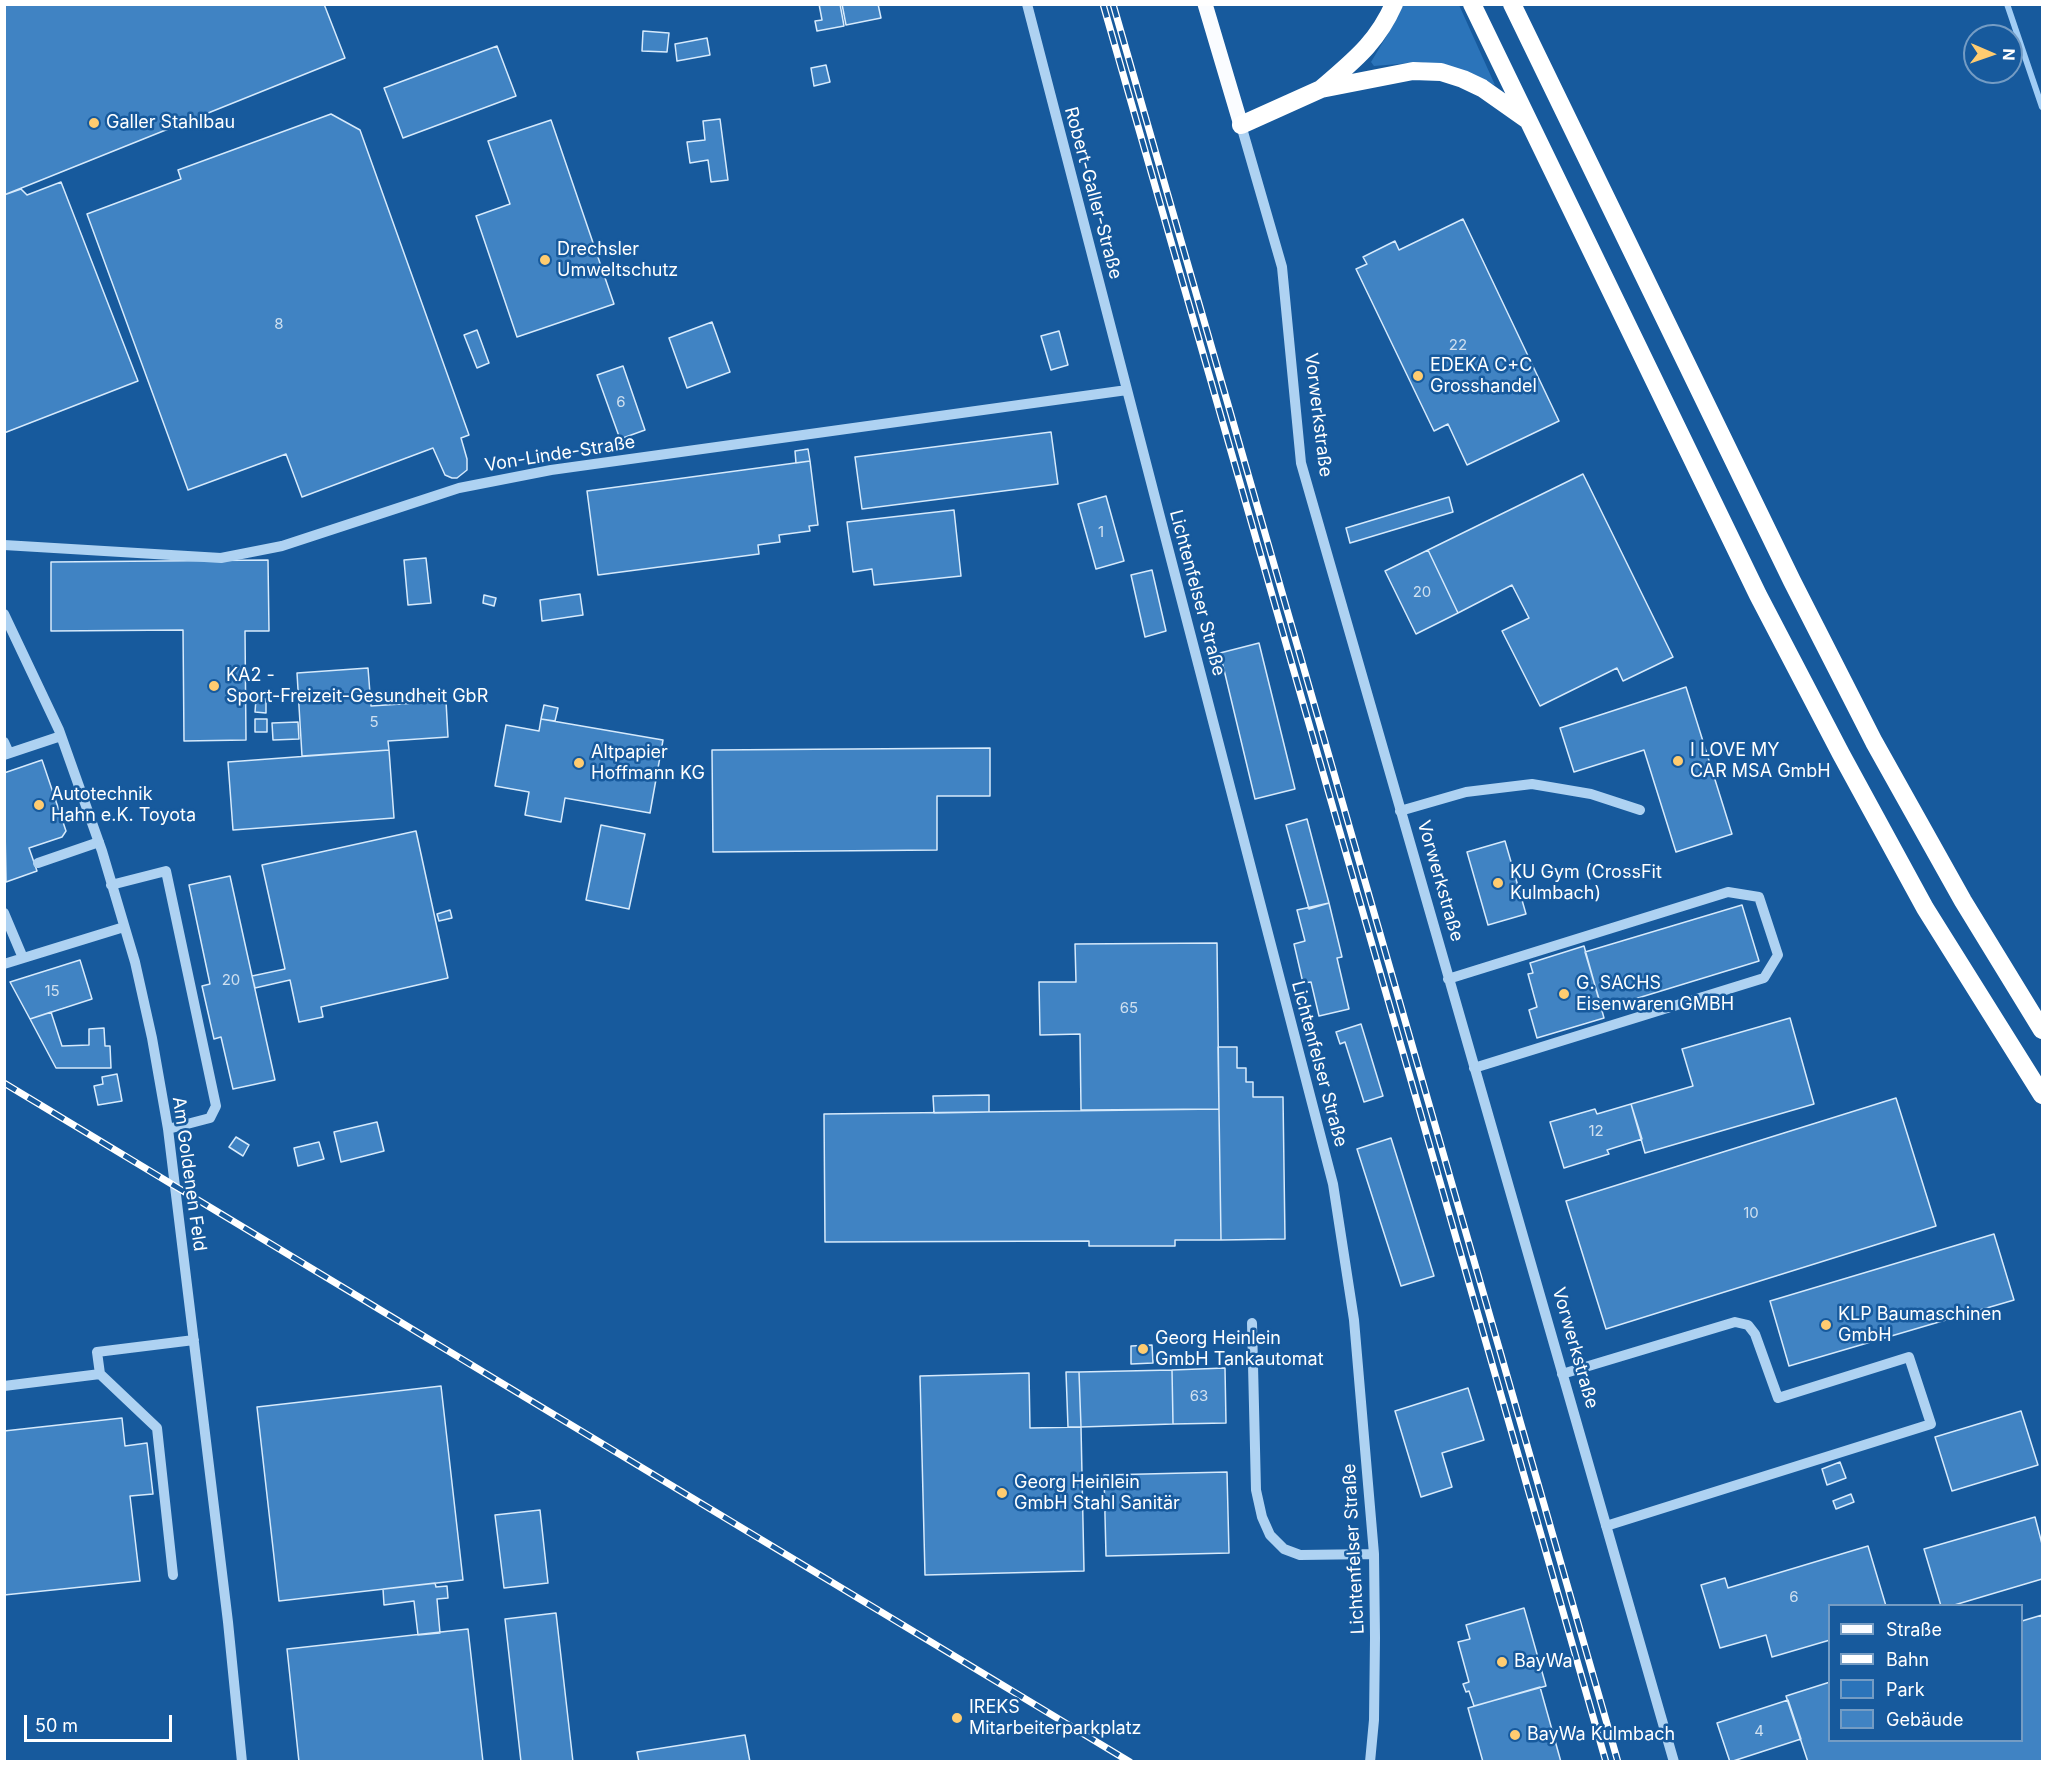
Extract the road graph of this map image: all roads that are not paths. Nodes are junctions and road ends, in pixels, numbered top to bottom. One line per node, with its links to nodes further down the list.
1 (1027, 4): 9 (street, Robert-Galler-Straße)
2 (1205, 4): 8 (main road, Vorwerkstraße)
3 (1394, 4): 6 (highway)
4 (1472, 4): 7 (highway)
5 (1512, 4): 25 (highway)
6 (1321, 89): 7 (highway); 8 (highway)
7 (1528, 121): 27 (highway)
8 (1241, 125): 16 (street, Vorwerkstraße)
9 (1127, 390): 10 (street, Von-Linde-Straße); 35 (street, Lichtenfelser Straße)
10 (4, 545)
11 (4, 614): 12 (street, Am Goldenen Feld)
12 (61, 736): 14 (street); 17 (street, Am Goldenen Feld)
13 (4, 741): 14 (street)
14 (7, 754)
15 (1640, 810): 16 (street)
16 (1400, 811): 24 (street, Vorwerkstraße)
17 (99, 842): 18 (street); 19 (street, Am Goldenen Feld)
18 (38, 863)
19 (111, 885): 21 (street, Am Goldenen Feld); 28 (street)
20 (4, 913): 22 (street)
21 (124, 927): 22 (street); 28 (street, Am Goldenen Feld)
22 (23, 958): 23 (street)
23 (4, 964)
24 (1448, 979): 26 (street, Vorwerkstraße); 26 (street)
25 (2043, 1030)
26 (1474, 1068): 32 (street, Vorwerkstraße)
27 (2043, 1095)
28 (168, 1129): 30 (street, Am Goldenen Feld)
29 (1252, 1323): 35 (street)
30 (194, 1340): 31 (street); 37 (street, Am Goldenen Feld)
31 (100, 1374): 33 (street); 36 (street)
32 (1562, 1374): 34 (street, Vorwerkstraße); 34 (street)
33 (4, 1386)
34 (1606, 1526): 39 (street, Vorwerkstraße)
35 (1374, 1554): 38 (street, Lichtenfelser Straße)
36 (173, 1575)
37 (242, 1761)
38 (1370, 1761)
39 (1674, 1761)

